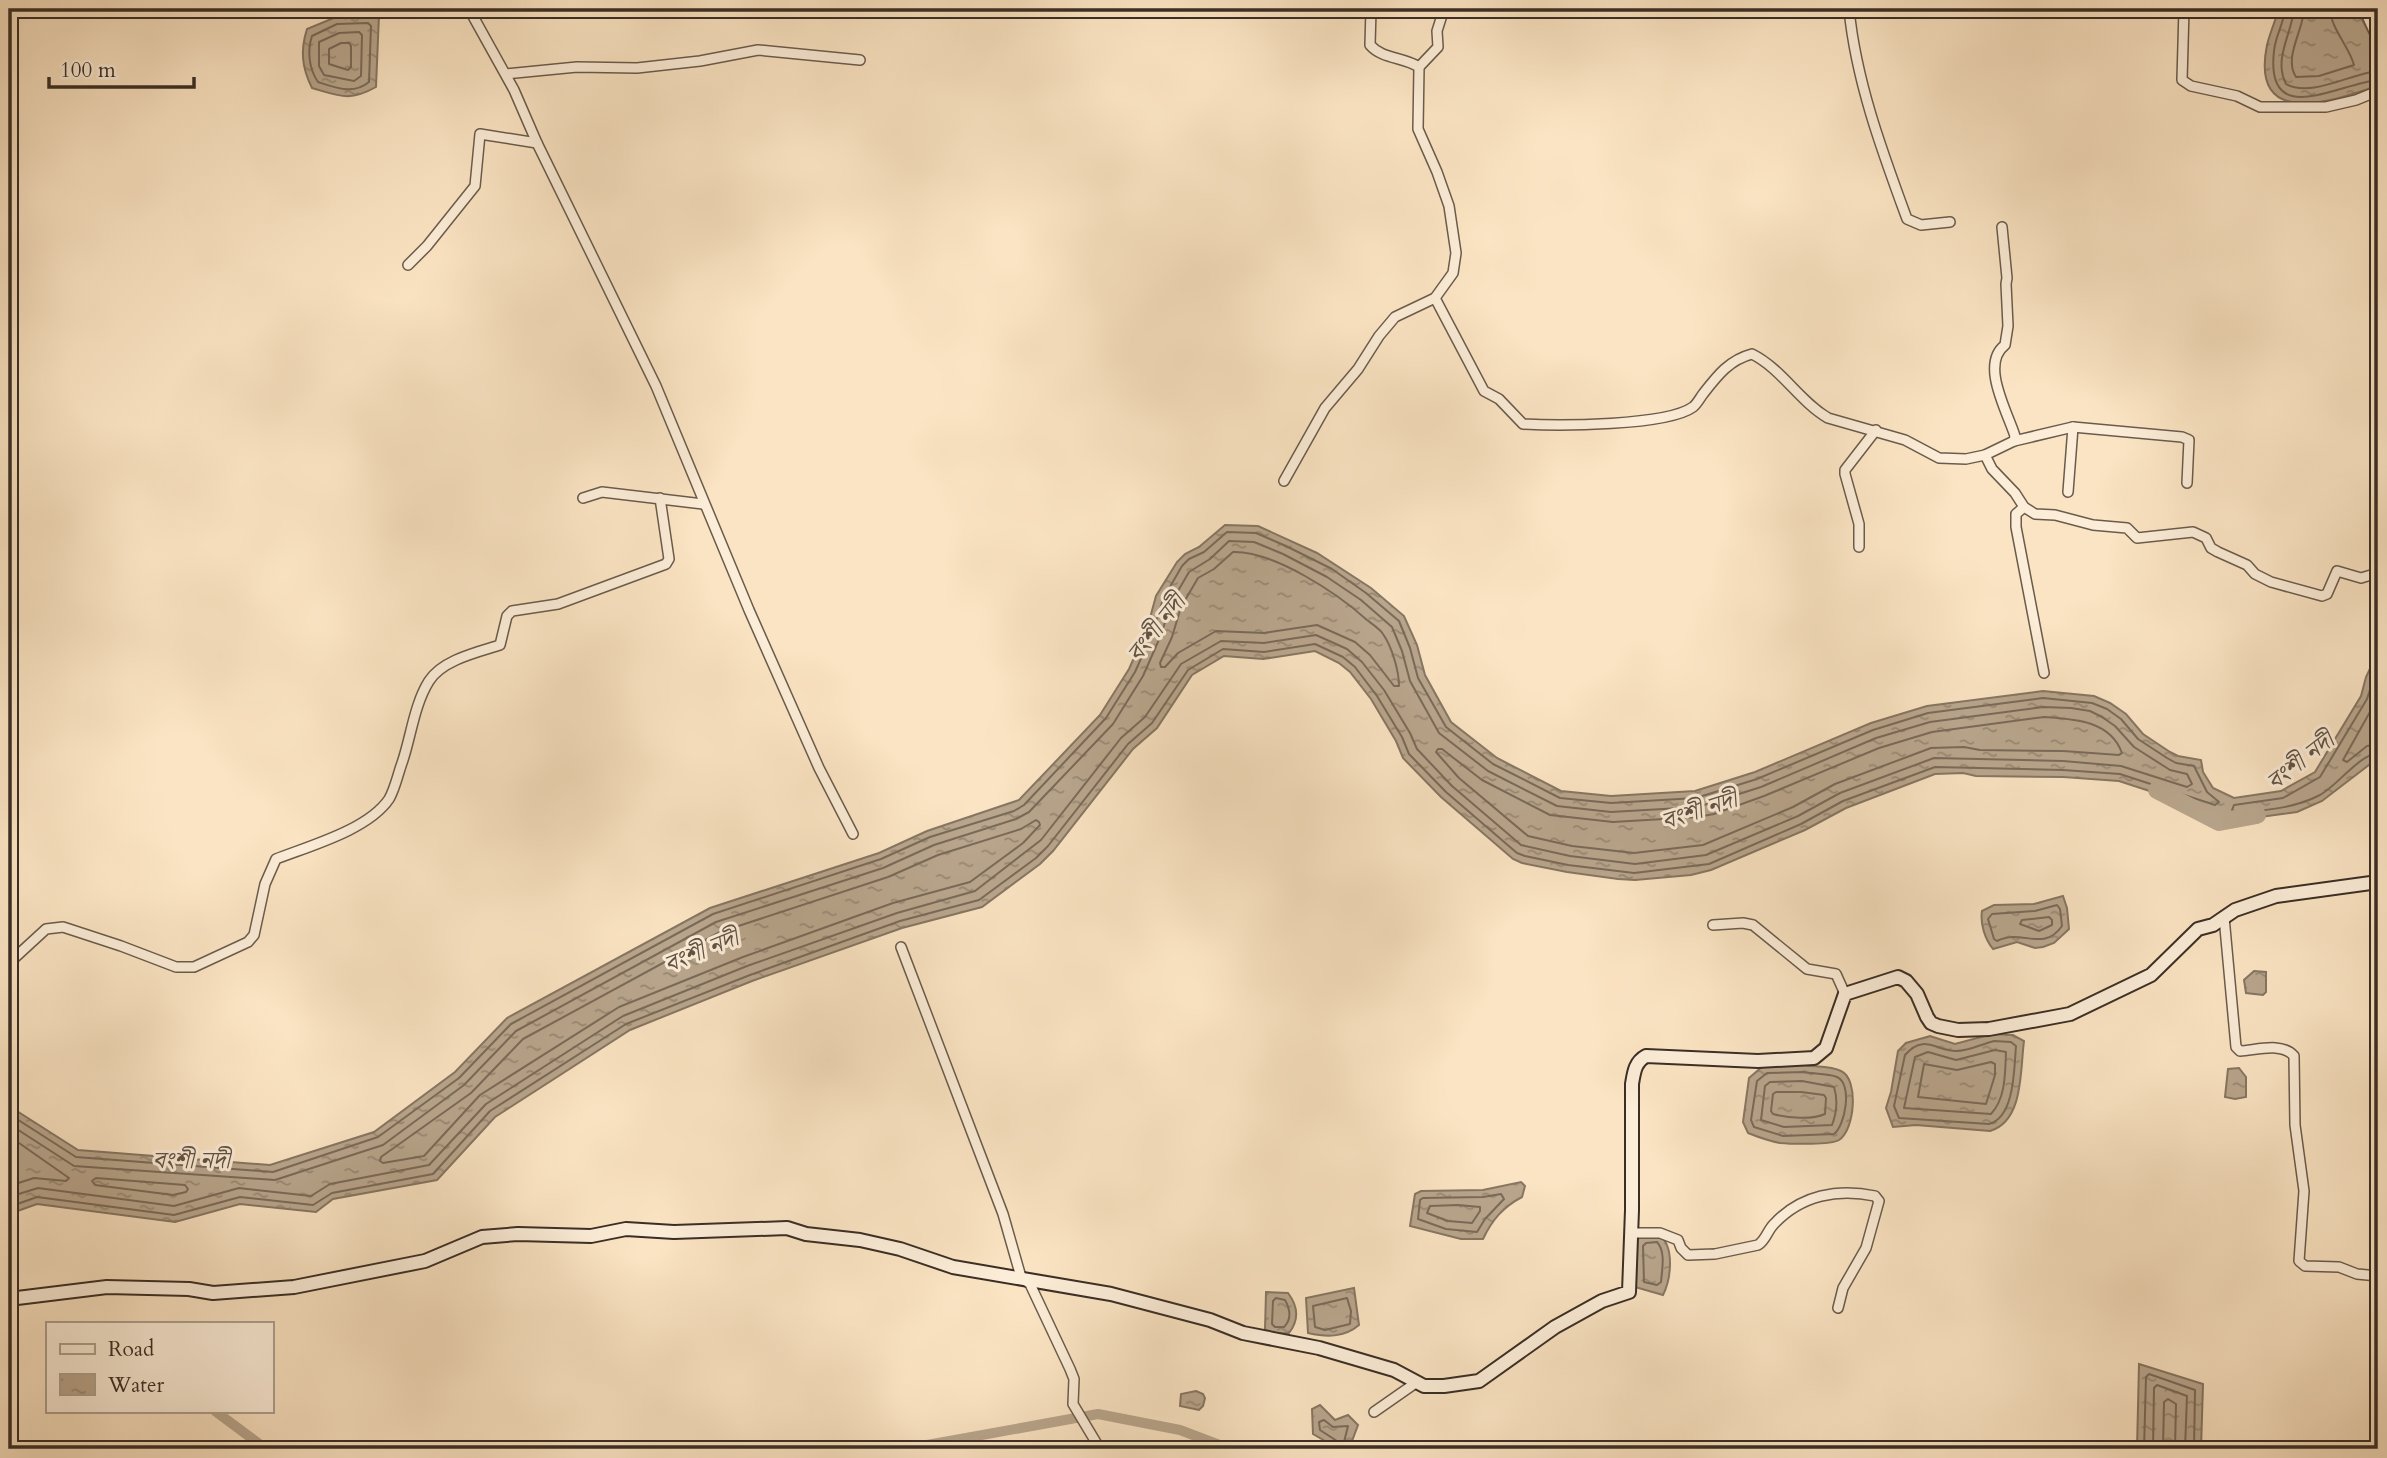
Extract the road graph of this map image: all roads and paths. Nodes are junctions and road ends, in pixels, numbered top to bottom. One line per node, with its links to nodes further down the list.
1 (469, 9): 10 (street)
2 (1371, 9): 9 (street)
3 (1444, 9): 9 (street)
4 (1849, 9): 13 (street)
5 (2184, 9): 11 (street)
6 (2364, 9): 7 (street)
7 (2378, 40)
8 (860, 60): 10 (street)
9 (1419, 67): 16 (street)
10 (506, 74): 12 (street)
11 (2378, 91)
12 (537, 143): 15 (street); 26 (street)
13 (1950, 222)
14 (2002, 227): 19 (street)
15 (408, 265)
16 (1436, 298): 18 (street); 21 (street)
17 (2073, 427): 19 (street); 22 (street); 23 (street)
18 (1876, 430): 20 (street); 28 (street)
19 (2014, 441): 20 (street)
20 (1985, 455): 27 (street)
21 (1284, 481)
22 (2187, 484)
23 (2068, 492)
24 (583, 498): 25 (street)
25 (660, 498): 26 (street); 36 (street)
26 (703, 504): 31 (street)
27 (2024, 507): 29 (street); 30 (street)
28 (1859, 547)
29 (2378, 577)
30 (2044, 673)
31 (853, 834)
32 (2378, 882): 33 (street)
33 (2224, 917): 37 (street); 39 (street)
34 (1713, 925): 37 (street)
35 (901, 947): 40 (street)
36 (9, 963)
37 (1845, 994): 38 (street)
38 (1631, 1233): 42 (street); 43 (street)
39 (2378, 1276)
40 (1021, 1277): 41 (street); 43 (street); 45 (street)
41 (9, 1298)
42 (1838, 1308)
43 (1418, 1382): 44 (street)
44 (1374, 1412)
45 (1098, 1445)

